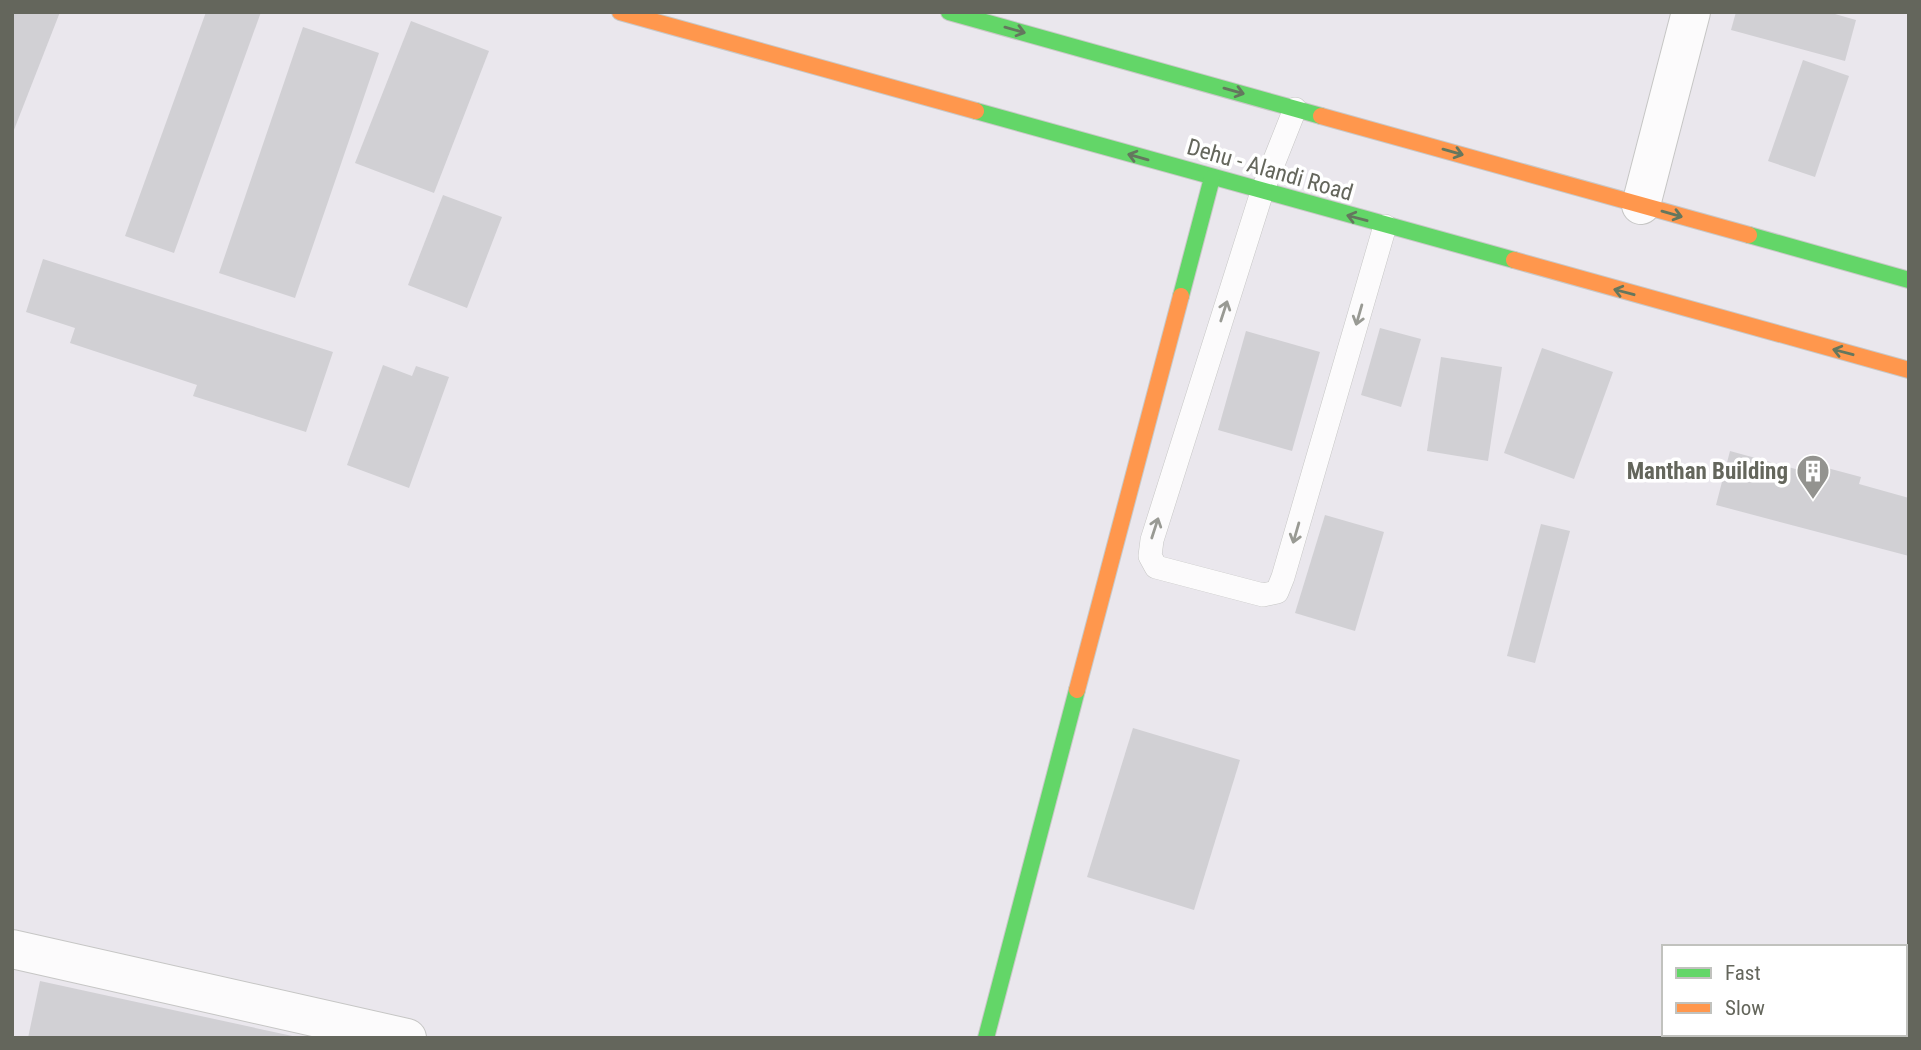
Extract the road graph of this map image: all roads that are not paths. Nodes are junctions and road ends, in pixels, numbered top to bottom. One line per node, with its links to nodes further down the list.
1 (620, 12): 5 (main road, Dehu - Alandi Road, one-way to 1)
2 (949, 12): 4 (main road, one-way to 4)
3 (1691, 12): 7 (street)
4 (1296, 108): 6 (lane); 7 (main road, one-way to 7)
5 (1212, 178): 6 (main road, Dehu - Alandi Road); 13 (main road)
6 (1262, 192): 8 (main road, Dehu - Alandi Road, one-way to 6); 8 (lane, one-way to 6)
7 (1641, 205): 9 (main road, one-way to 9)
8 (1385, 226): 10 (main road, Dehu - Alandi Road, one-way to 8)
9 (1909, 280)
10 (1909, 370)
11 (12, 949): 12 (street)
12 (407, 1038)
13 (986, 1038)

